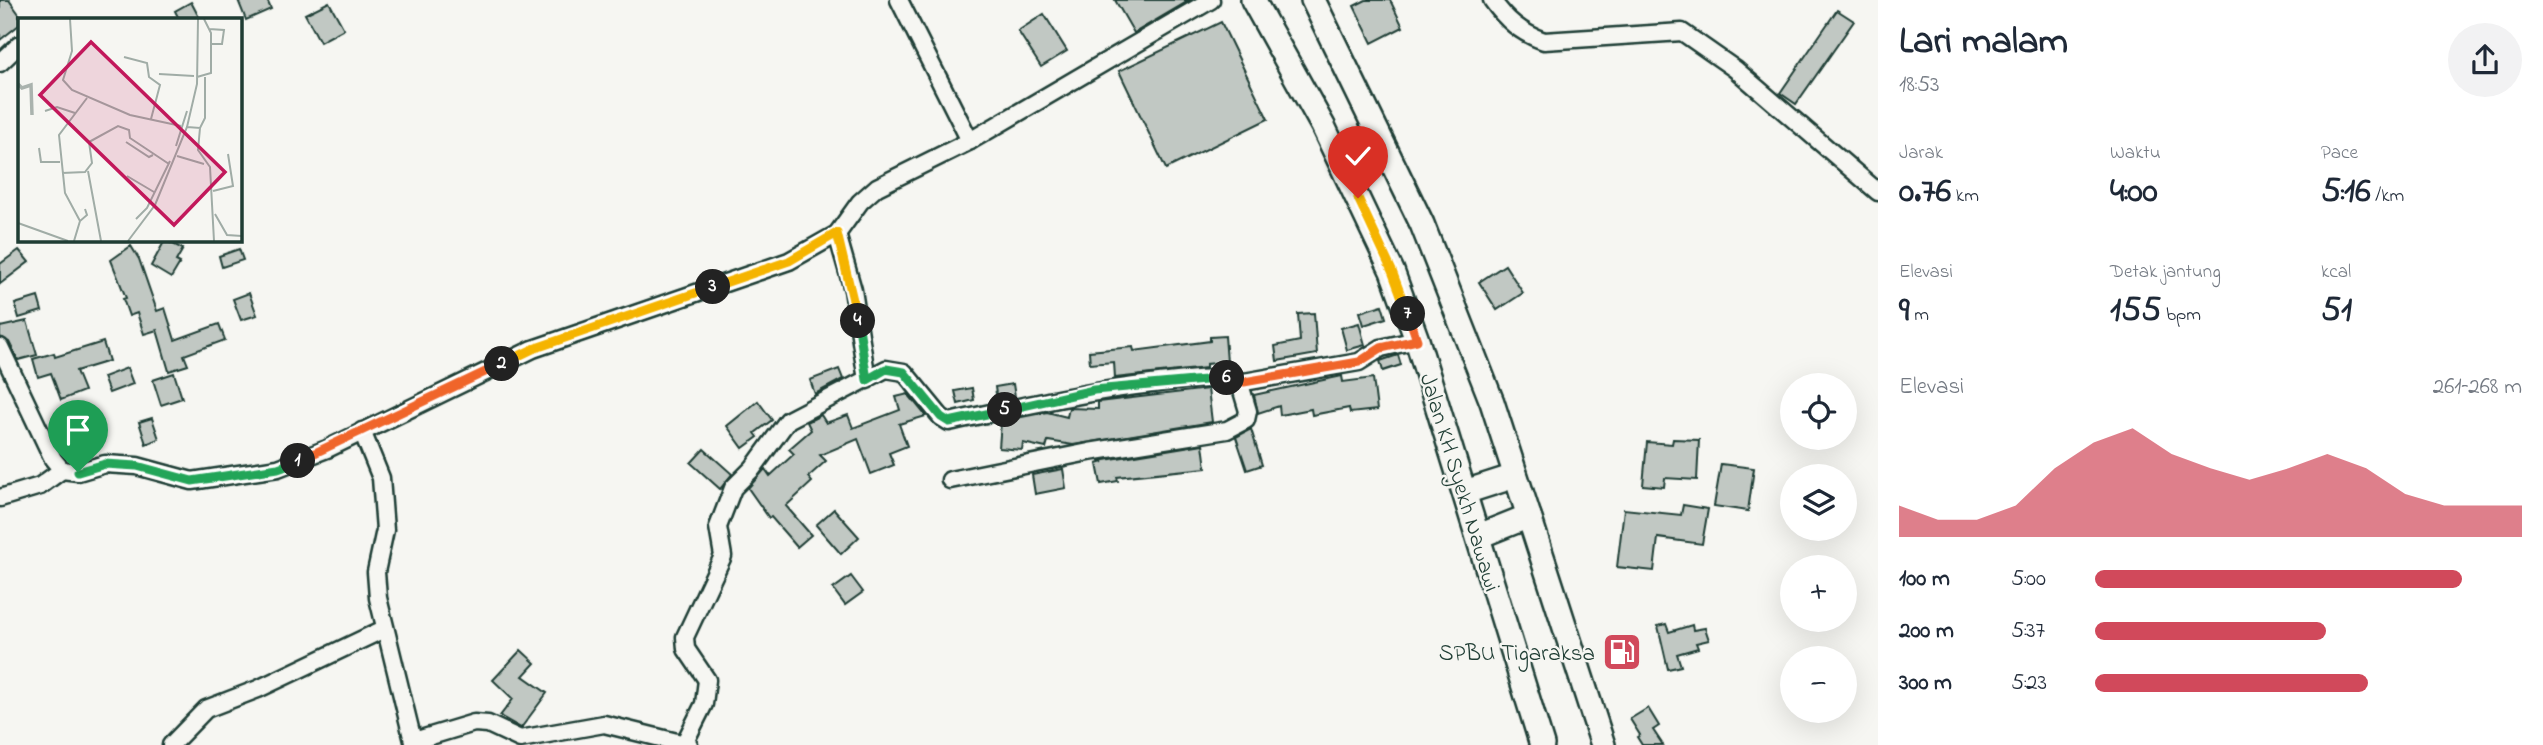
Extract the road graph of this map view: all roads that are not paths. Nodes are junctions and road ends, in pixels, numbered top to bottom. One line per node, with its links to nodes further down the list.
1 (899, 0): 8 (street)
2 (1211, 0): 8 (street)
3 (1252, 0): 11 (main road, Jalan KH Syekh Nawawi)
4 (1313, 0): 17 (main road)
5 (1492, 0): 9 (street)
6 (18, 46): 7 (street)
7 (0, 63)
8 (970, 141): 10 (street)
9 (1878, 192)
10 (837, 233): 13 (street); 15 (street)
11 (1417, 340): 14 (street); 19 (main road, Jalan KH Syekh Nawawi)
12 (0, 347): 16 (street)
13 (867, 380): 14 (street); 25 (street)
14 (1239, 381): 18 (street)
15 (362, 431): 16 (street); 23 (street)
16 (62, 470): 20 (street)
17 (1515, 476): 19 (main road); 21 (main road)
18 (950, 480)
19 (1465, 492): 22 (main road, Jalan KH Syekh Nawawi)
20 (0, 498)
21 (1529, 516): 22 (main road); 28 (main road)
22 (1479, 536): 27 (main road, Jalan KH Syekh Nawawi)
23 (384, 629): 24 (street); 26 (street)
24 (414, 743): 25 (street)
25 (687, 743)
26 (172, 745)
27 (1542, 745)
28 (1602, 745)

